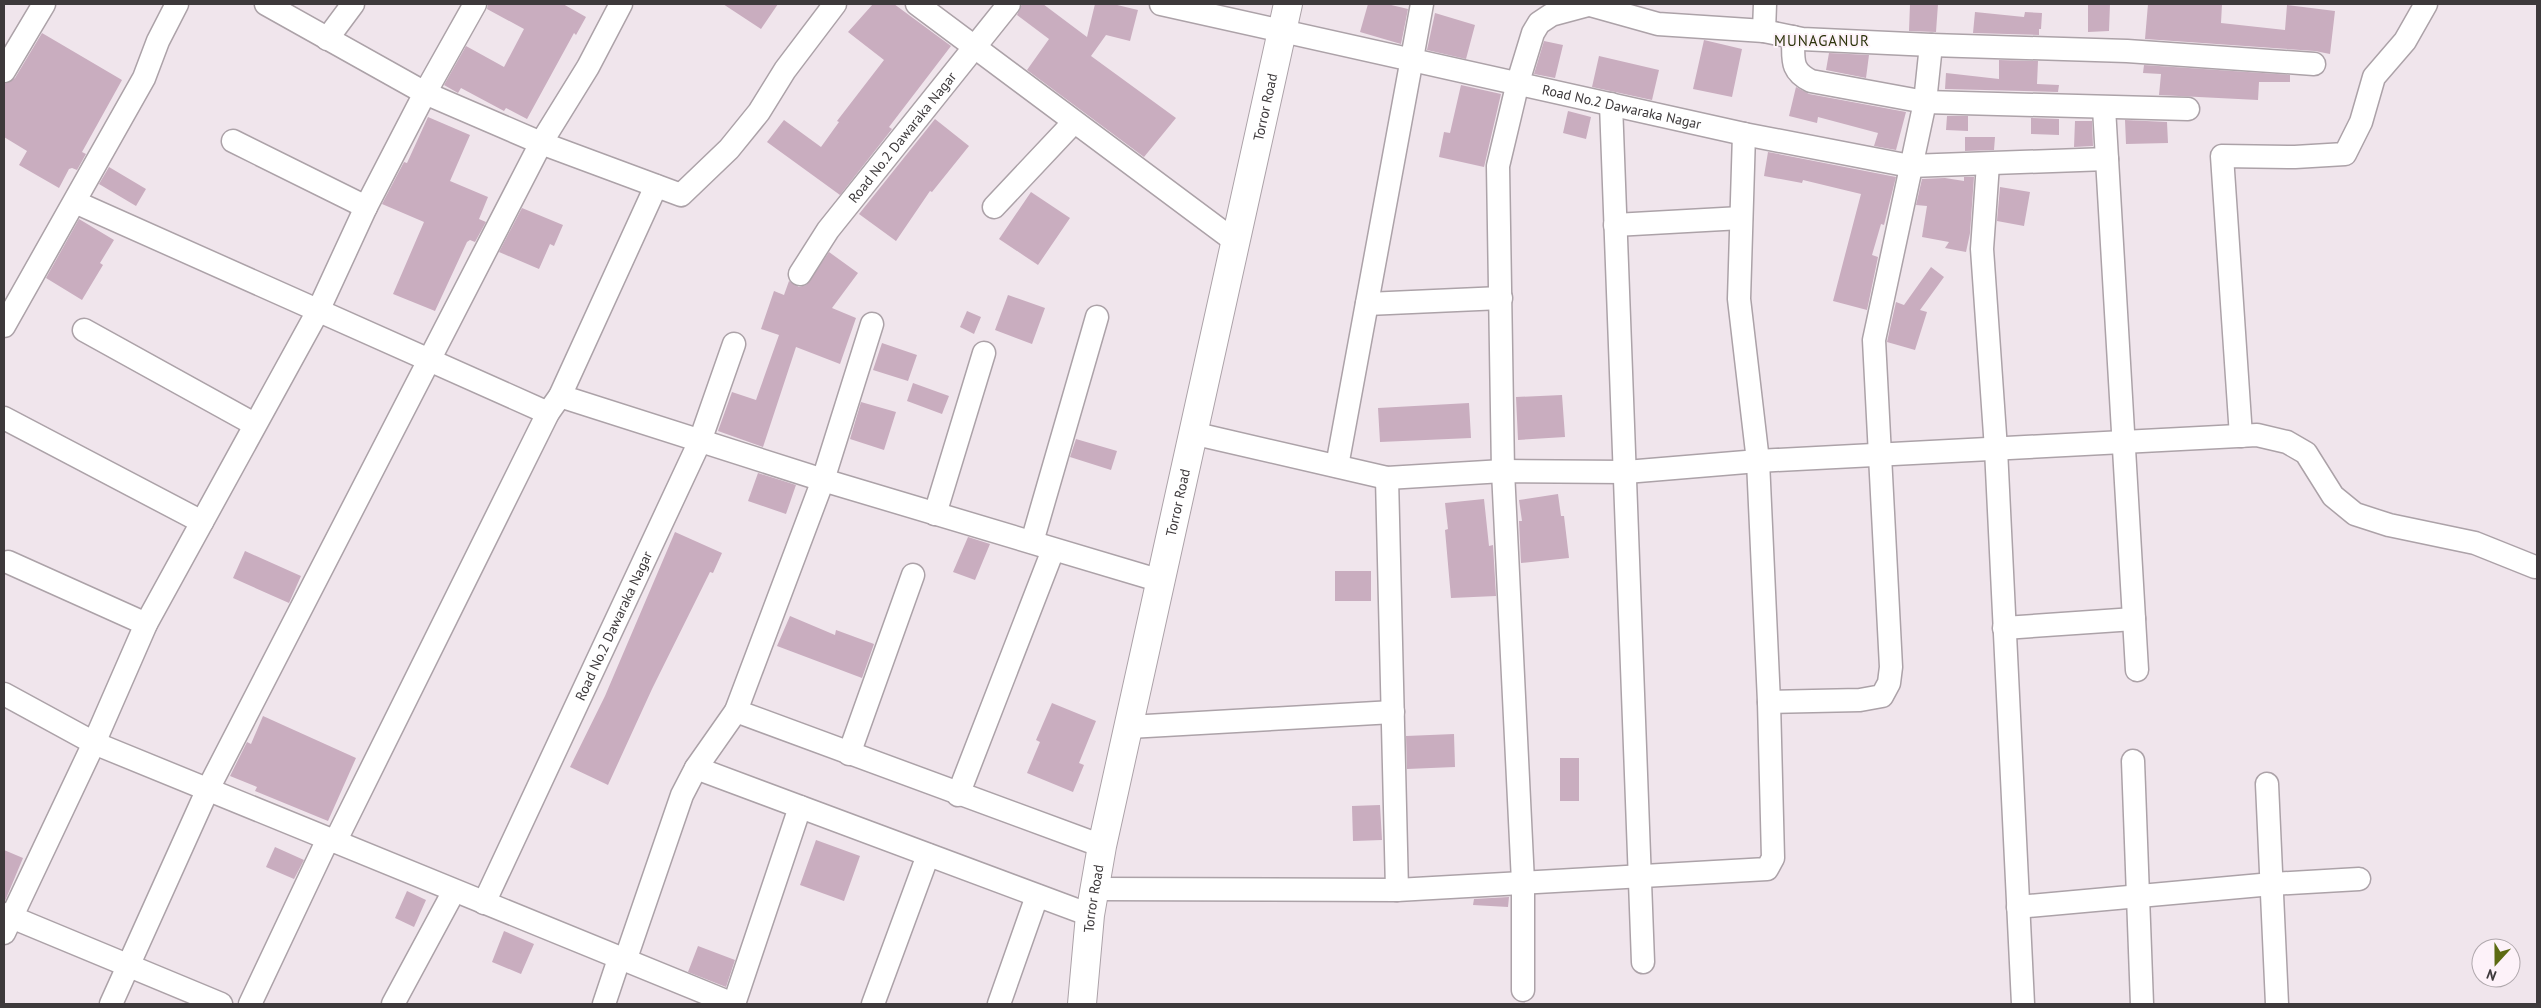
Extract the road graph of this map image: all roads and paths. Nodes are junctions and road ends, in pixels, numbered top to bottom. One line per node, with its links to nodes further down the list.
1 (44, 4): 24 (street)
2 (177, 4): 39 (street)
3 (266, 4): 19 (street)
4 (353, 4): 19 (street)
5 (475, 4): 26 (street)
6 (621, 4): 34 (street)
7 (835, 4): 38 (street)
8 (917, 4): 21 (street)
9 (1010, 4): 21 (street, Road No.2 Dawaraka Nagar)
10 (1161, 4): 16 (street, Road No.2 Dawaraka Nagar)
11 (1422, 4): 22 (street)
12 (1591, 4): 15 (street); 17 (street)
13 (1764, 4): 17 (street)
14 (2426, 4): 60 (street)
15 (1548, 10): 25 (street)
16 (1286, 16): 22 (street, Road No.2 Dawaraka Nagar); 44 (street, Torror Road)
17 (1764, 31): 18 (street)
18 (1793, 37): 20 (street); 27 (street)
19 (327, 39): 26 (street)
20 (1931, 45): 23 (street); 27 (street)
21 (975, 49): 31 (street); 45 (street, Road No.2 Dawaraka Nagar)
22 (1410, 58): 25 (street, Road No.2 Dawaraka Nagar); 47 (street)
23 (2314, 64)
24 (4, 71)
25 (1518, 82): 28 (street, Road No.2 Dawaraka Nagar); 46 (street)
26 (425, 93): 34 (street); 40 (street)
27 (1925, 102): 29 (street); 37 (street)
28 (1611, 104): 32 (street, Road No.2 Dawaraka Nagar); 43 (street)
29 (2104, 108): 30 (street); 35 (street)
30 (2188, 109)
31 (1074, 122): 41 (street); 44 (street)
32 (1744, 134): 37 (street, Road No.2 Dawaraka Nagar); 42 (street)
33 (233, 141): 40 (street)
34 (541, 143): 38 (street); 55 (street)
35 (2097, 160): 36 (street, Road No.2 Dawaraka Nagar); 62 (street)
36 (1988, 164): 37 (street, Road No.2 Dawaraka Nagar); 63 (street)
37 (1910, 166): 64 (street)
38 (656, 186): 56 (street)
39 (75, 202): 48 (street); 51 (street)
40 (366, 207): 48 (street)
41 (994, 207)
42 (1741, 218): 43 (street); 65 (street)
43 (1615, 224): 68 (street)
44 (1236, 242): 59 (street, Torror Road)
45 (800, 274)
46 (1501, 298): 47 (street); 67 (street)
47 (1367, 304): 66 (street)
48 (318, 310): 55 (street); 58 (street)
49 (1096, 317): 73 (street)
50 (872, 324): 70 (street)
51 (4, 326)
52 (84, 330): 58 (street)
53 (734, 344): 61 (street, Road No.2 Dawaraka Nagar)
54 (984, 353): 71 (street)
55 (429, 360): 56 (street); 93 (street)
56 (554, 404): 61 (street); 96 (street)
57 (4, 418): 72 (street)
58 (254, 424): 72 (street)
59 (1192, 433): 66 (street); 78 (street, Torror Road)
60 (2241, 436): 62 (street); 76 (street)
61 (700, 441): 70 (street); 108 (street, Road No.2 Dawaraka Nagar)
62 (2124, 442): 63 (street); 79 (street)
63 (1996, 449): 64 (street); 81 (street)
64 (1882, 456): 65 (street); 84 (street)
65 (1758, 461): 68 (street); 84 (street)
66 (1337, 466): 69 (street)
67 (1503, 471): 68 (street); 69 (street); 101 (street)
68 (1626, 472): 99 (street)
69 (1387, 478): 86 (street)
70 (823, 480): 71 (street); 85 (street)
71 (936, 514): 73 (street)
72 (202, 522): 80 (street)
73 (1032, 542): 74 (street)
74 (1054, 550): 78 (street); 94 (street)
75 (8, 562): 80 (street)
76 (2534, 567)
77 (913, 575): 89 (street)
78 (1161, 581): 87 (street, Torror Road)
79 (2134, 619): 81 (street); 82 (street)
80 (146, 624): 88 (street)
81 (2004, 628): 109 (street)
82 (2136, 670)
83 (4, 694): 88 (street)
84 (1769, 702): 99 (street)
85 (736, 711): 89 (street); 91 (street)
86 (1392, 712): 87 (street); 103 (street)
87 (1129, 727): 97 (street, Torror Road)
88 (94, 743): 93 (street); 110 (street)
89 (849, 754): 94 (street)
90 (2133, 761): 106 (street)
91 (696, 768): 95 (street); 111 (street)
92 (2267, 784): 102 (street)
93 (207, 791): 96 (street); 113 (street)
94 (958, 795): 97 (street)
95 (800, 807): 98 (street); 120 (street)
96 (332, 840): 104 (street); 117 (street)
97 (1102, 846): 107 (street, Torror Road)
98 (928, 855): 105 (street); 121 (street)
99 (1640, 876): 101 (street); 112 (street)
100 (2359, 879): 102 (street)
101 (1523, 882): 103 (street); 114 (street)
102 (2272, 884): 106 (street); 126 (street)
103 (1397, 890): 107 (street)
104 (454, 891): 108 (street); 118 (street)
105 (1037, 896): 107 (street); 122 (street)
106 (2137, 897): 109 (street); 125 (street)
107 (1092, 902): 123 (street, Torror Road)
108 (484, 903): 111 (street)
109 (2018, 907): 124 (street)
110 (6, 921): 113 (street)
111 (622, 960): 119 (street); 120 (street)
112 (1643, 962)
113 (128, 964): 115 (street); 116 (street)
114 (1523, 990)
115 (110, 1004)
116 (221, 1004)
117 (250, 1004)
118 (393, 1004)
119 (604, 1004)
120 (733, 1004)
121 (873, 1004)
122 (999, 1004)
123 (1082, 1004)
124 (2023, 1004)
125 (2142, 1004)
126 (2277, 1004)

